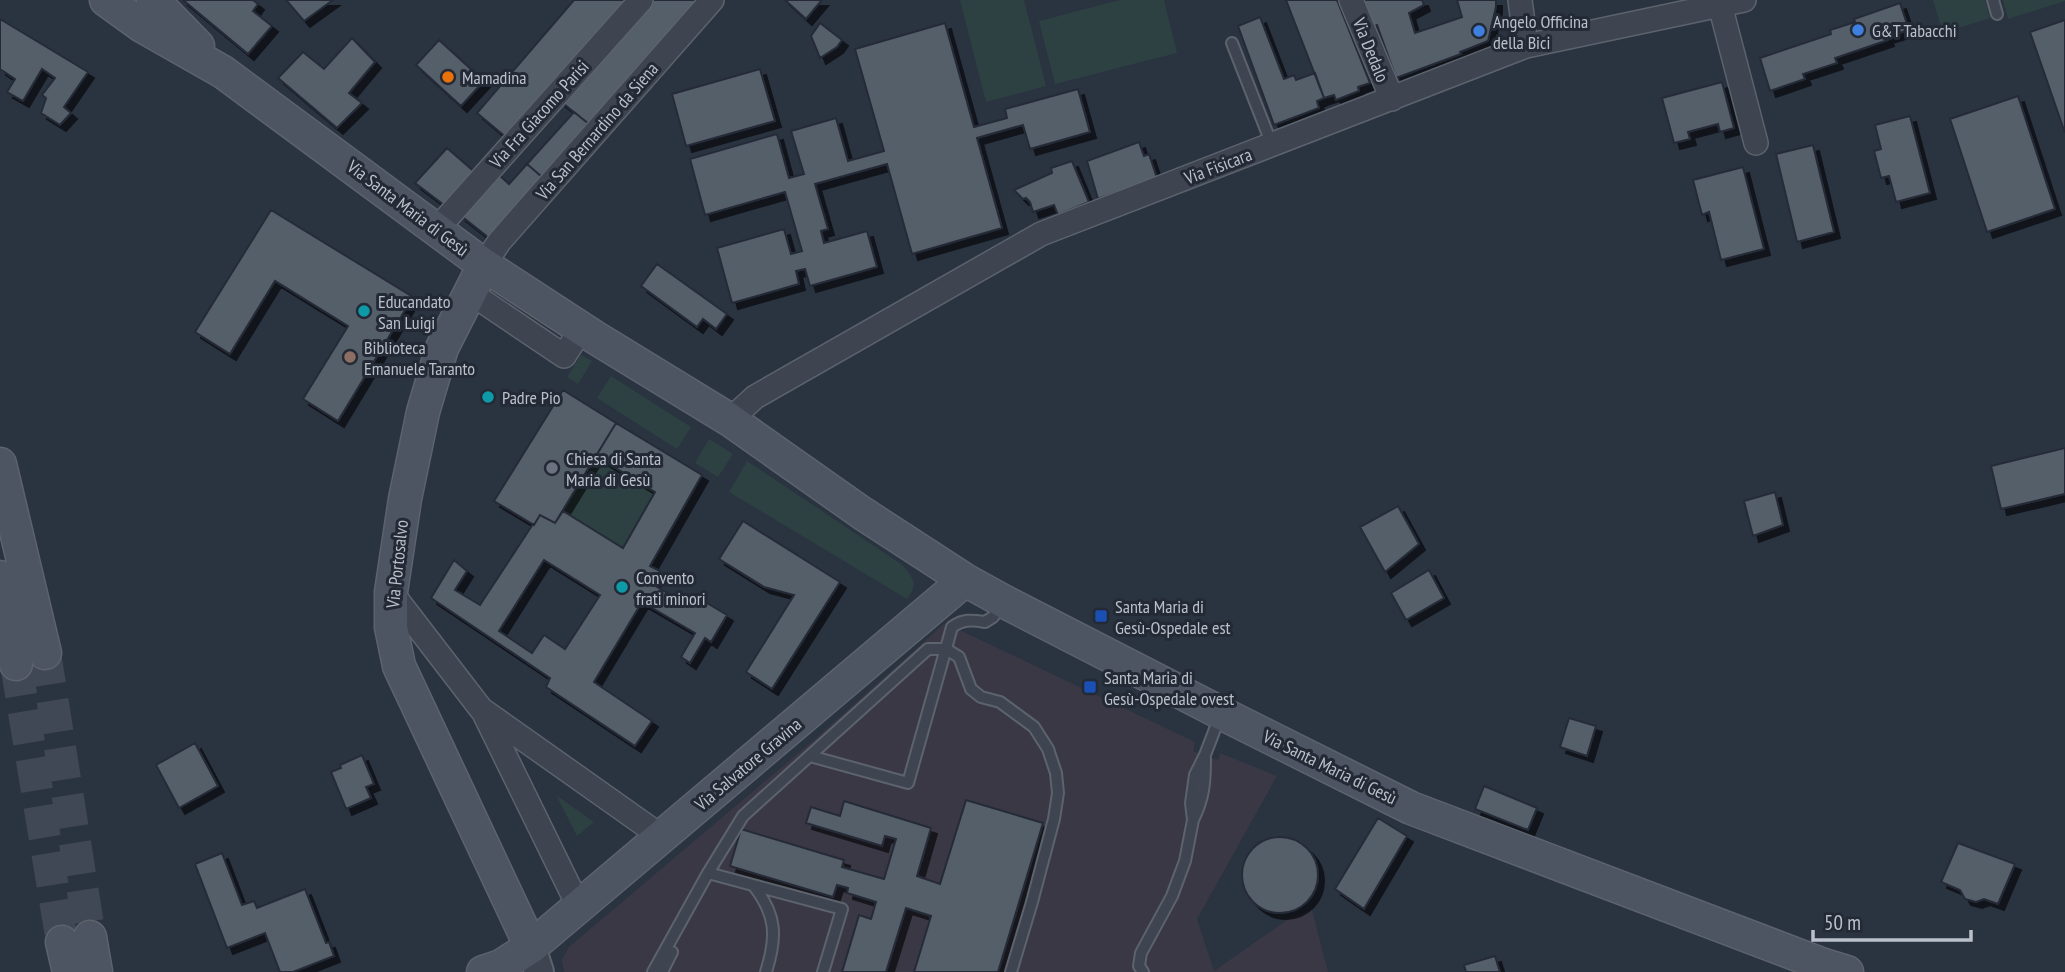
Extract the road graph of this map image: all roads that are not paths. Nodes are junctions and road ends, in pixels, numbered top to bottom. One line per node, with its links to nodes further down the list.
1 (106, 0): 13 (main road)
2 (153, 0): 13 (main road)
3 (641, 0): 17 (street, Via Fra Giacomo Parisi)
4 (712, 0): 18 (street, Via San Bernardino da Siena)
5 (1351, 0): 14 (street, Via Dedalo)
6 (1520, 0): 12 (street)
7 (1744, 0): 9 (street, Via Fisicara)
8 (1993, 0): 10 (lane)
9 (1720, 5): 12 (street, Via Fisicara); 15 (street)
10 (1997, 14)
11 (1232, 43): 16 (lane)
12 (1526, 46): 14 (street, Via Fisicara)
13 (223, 72): 17 (main road, Via Santa Maria di Gesù)
14 (1392, 99): 16 (street, Via Fisicara)
15 (1756, 143)
16 (1272, 145): 20 (street, Via Fisicara)
17 (437, 229): 18 (main road, Via Santa Maria di Gesù)
18 (477, 278): 19 (main road, Via Santa Maria di Gesù); 25 (main road, Via Portosalvo)
19 (589, 333): 20 (main road); 22 (main road)
20 (730, 420): 22 (main road)
21 (0, 464): 28 (main road)
22 (862, 513): 24 (main road, Via Santa Maria di Gesù)
23 (0, 577): 29 (main road)
24 (965, 580): 26 (main road, Via Santa Maria di Gesù); 33 (main road, Via Salvatore Gravina)
25 (391, 592): 30 (street); 38 (main road, Via Portosalvo)
26 (1004, 602): 27 (lane); 31 (main road, Via Santa Maria di Gesù)
27 (946, 649): 32 (lane); 32 (lane); 46 (lane)
28 (45, 653)
29 (16, 664)
30 (481, 709): 33 (street); 36 (street)
31 (1221, 713): 39 (main road, Via Santa Maria di Gesù); 47 (lane)
32 (810, 756): 34 (lane)
33 (662, 837): 36 (main road, Via Salvatore Gravina)
34 (708, 873): 35 (lane); 42 (lane); 43 (lane)
35 (753, 885): 44 (lane); 45 (lane)
36 (579, 906): 38 (main road, Via Salvatore Gravina)
37 (74, 951): 40 (main road)
38 (535, 960): 41 (main road, Via Salvatore Gravina)
39 (1836, 970)
40 (96, 972)
41 (483, 972)
42 (653, 972)
43 (662, 972)
44 (765, 972)
45 (823, 972)
46 (1011, 972)
47 (1143, 972)

